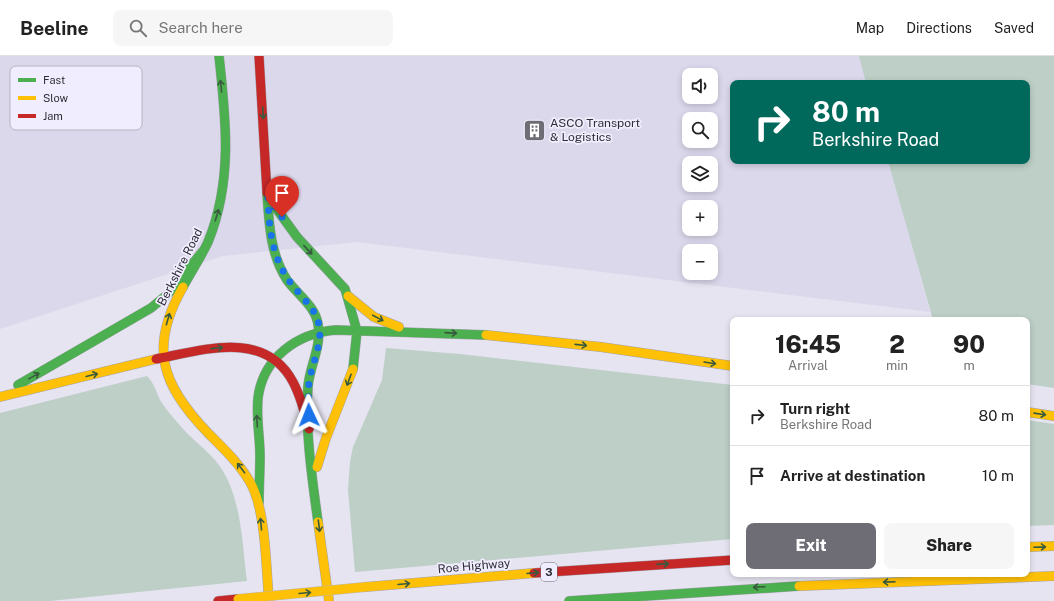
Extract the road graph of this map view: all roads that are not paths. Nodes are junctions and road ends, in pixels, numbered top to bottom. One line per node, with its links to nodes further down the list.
1 (219, 56): 4 (main road, Berkshire Road, one-way to 1)
2 (258, 56): 3 (main road, one-way to 3)
3 (268, 197): 5 (main road, one-way to 5); 8 (main road)
4 (203, 251): 9 (main road, Berkshire Road, one-way to 4); 12 (main road, one-way to 4)
5 (348, 296): 6 (main road, one-way to 6); 7 (main road)
6 (412, 330): 7 (main road); 11 (main road, one-way to 11)
7 (357, 331): 8 (main road); 16 (main road, one-way to 16)
8 (320, 332): 10 (main road); 15 (main road)
9 (163, 358): 10 (main road, one-way to 10); 12 (main road, one-way to 9); 17 (main road, Berkshire Road, one-way to 9)
10 (274, 360): 15 (main road); 17 (main road, one-way to 10)
11 (730, 366)
12 (0, 396)
13 (1030, 412): 14 (main road, one-way to 14)
14 (1054, 416)
15 (309, 429): 16 (main road)
16 (314, 487): 26 (main road, one-way to 26)
17 (259, 502): 25 (main road, Berkshire Road, one-way to 17)
18 (1054, 546): 19 (main road, one-way to 18)
19 (1030, 547)
20 (730, 560): 24 (main road, Roe Highway / 3, one-way to 20, bridge)
21 (1054, 576): 23 (main road, one-way to 23)
22 (1026, 577): 27 (main road, one-way to 27)
23 (1030, 577)
24 (218, 601)
25 (269, 601)
26 (329, 601)
27 (569, 601)

